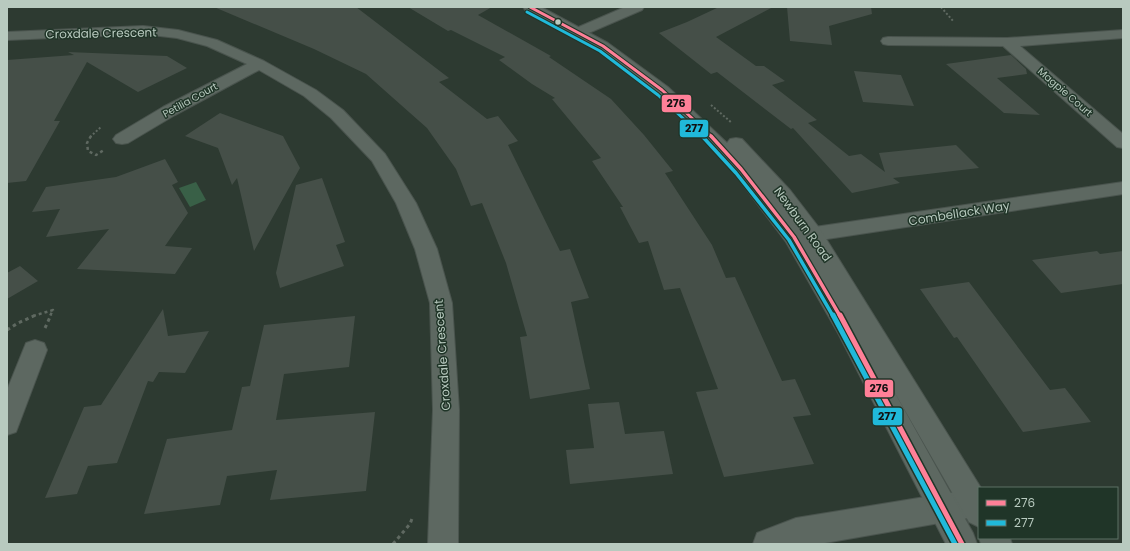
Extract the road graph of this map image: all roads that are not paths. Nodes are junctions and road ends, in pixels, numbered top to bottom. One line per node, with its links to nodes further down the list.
1 (530, 7): 4 (street, Newburn Road)
2 (550, 7): 4 (street, Newburn Road)
3 (637, 7): 4 (street)
4 (584, 30): 13 (street, Newburn Road)
5 (1123, 34): 8 (street)
6 (7, 36): 9 (street, Croxdale Crescent)
7 (888, 41): 8 (street)
8 (1007, 42): 11 (street, Magpie Court)
9 (259, 64): 10 (street, Petilia Court); 18 (street, Croxdale Crescent)
10 (122, 139)
11 (1123, 143)
12 (1123, 188): 13 (street, Combellack Way)
13 (803, 235): 16 (street, Newburn Road); 17 (street, Newburn Road)
14 (35, 350): 15 (street)
15 (7, 423)
16 (943, 508): 17 (street); 19 (street); 20 (street, Newburn Road)
17 (977, 508)
18 (443, 544)
19 (768, 544)
20 (962, 544)

